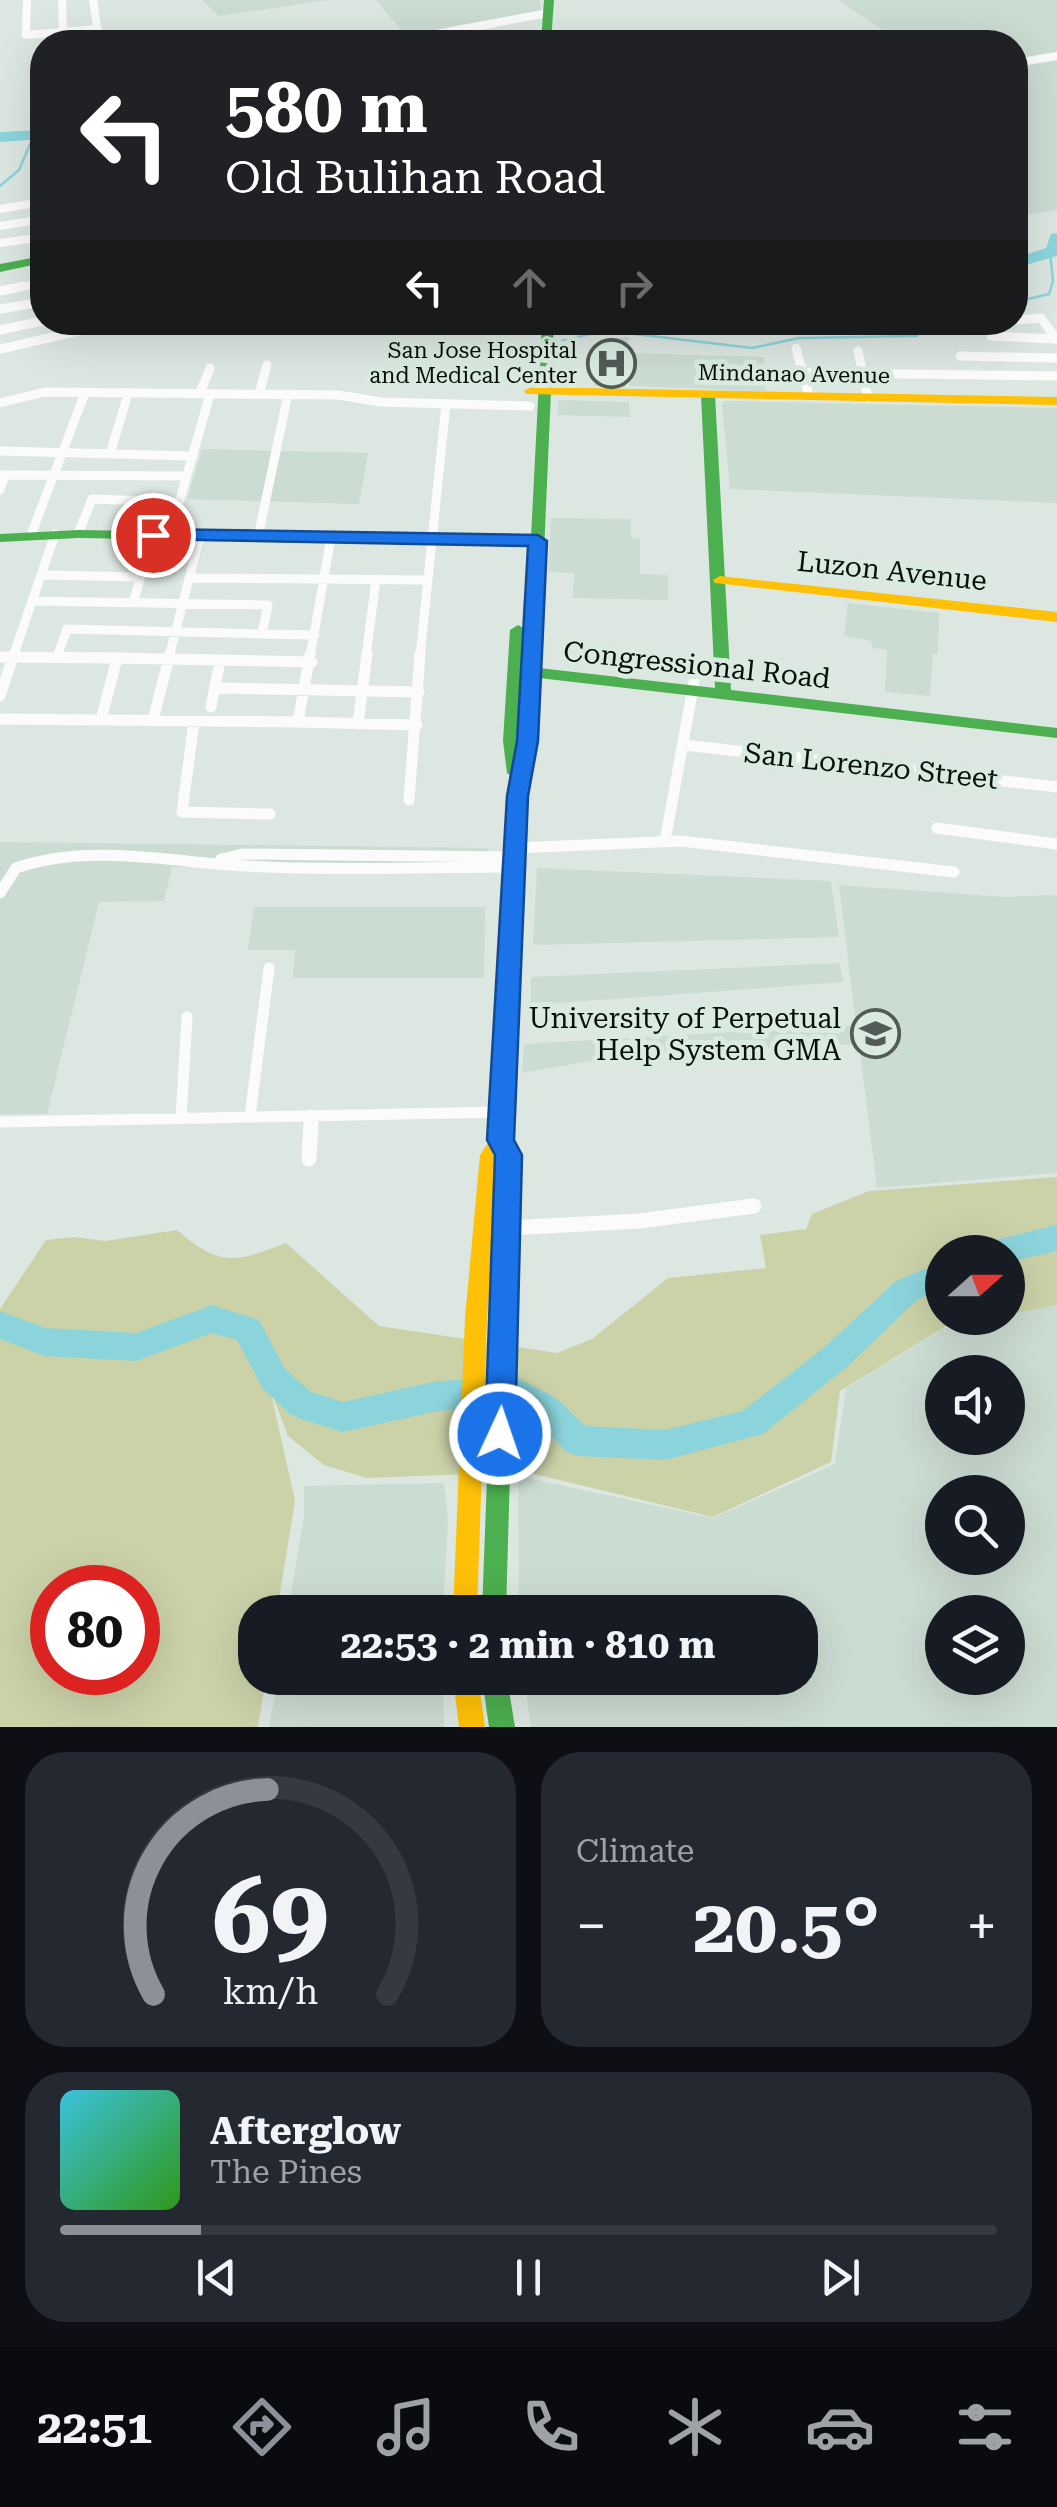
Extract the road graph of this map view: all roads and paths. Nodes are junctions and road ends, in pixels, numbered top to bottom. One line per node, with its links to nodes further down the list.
1 (27, 0): 11 (street)
2 (62, 0): 7 (street)
3 (93, 0): 6 (street)
4 (562, 0): 10 (main road)
5 (548, 7): 9 (street)
6 (97, 29): 8 (street)
7 (63, 30)
8 (86, 30)
9 (446, 30)
10 (561, 30)
11 (30, 35)
12 (1057, 56): 13 (street)
13 (1028, 62)
14 (30, 204): 15 (street)
15 (0, 208)
16 (30, 221): 17 (street)
17 (0, 226)
18 (30, 239): 19 (street)
19 (0, 244)
20 (30, 262): 21 (main road)
21 (0, 268)
22 (30, 285): 23 (street)
23 (0, 291)
24 (30, 304): 25 (street)
25 (0, 308): 28 (street)
26 (1028, 319): 34 (street)
27 (30, 323): 28 (street)
28 (12, 327): 29 (street)
29 (0, 330)
30 (61, 335): 36 (street)
31 (534, 335): 52 (main road)
32 (546, 335): 52 (main road)
33 (991, 335): 34 (street)
34 (1057, 339)
35 (796, 348): 43 (street)
36 (0, 349)
37 (858, 351): 44 (street)
38 (960, 356): 39 (street)
39 (1057, 358)
40 (267, 365): 49 (street)
41 (210, 368): 48 (street)
42 (762, 372): 43 (street)
43 (802, 374): 44 (street); 53 (street)
44 (862, 375): 45 (street); 54 (street)
45 (1057, 376)
46 (84, 392): 47 (street); 56 (street); 59 (street)
47 (128, 394): 48 (street); 60 (street)
48 (205, 394): 49 (street); 61 (street)
49 (259, 394): 50 (street)
50 (288, 394): 57 (street); 74 (street)
51 (708, 394): 52 (main road, Mindanao Avenue); 53 (main road, Mindanao Avenue); 85 (main road)
52 (535, 396): 57 (street); 78 (main road)
53 (808, 396): 54 (main road, Mindanao Avenue)
54 (868, 398): 55 (main road, Mindanao Avenue)
55 (1057, 402)
56 (0, 403)
57 (446, 404): 77 (street)
58 (0, 451): 59 (street)
59 (64, 452): 60 (street); 63 (street)
60 (110, 454): 61 (street)
61 (193, 456): 65 (street)
62 (3, 475): 63 (street); 66 (street)
63 (56, 475): 64 (street); 72 (street)
64 (98, 476): 65 (street); 67 (street)
65 (187, 476): 68 (street)
66 (0, 490)
67 (92, 499): 68 (street); 70 (street)
68 (180, 502): 71 (street)
69 (55, 534): 70 (main road); 72 (main road); 79 (street)
70 (78, 534): 71 (main road)
71 (162, 535): 73 (main road); 80 (street)
72 (31, 536): 75 (main road)
73 (200, 536): 74 (main road); 81 (street)
74 (258, 537): 76 (main road)
75 (0, 538)
76 (331, 538): 77 (main road); 82 (street)
77 (430, 538): 78 (main road); 84 (street)
78 (530, 541): 99 (main road)
79 (43, 575): 80 (street); 86 (street)
80 (140, 577): 87 (street)
81 (189, 578): 82 (street); 88 (street)
82 (324, 579): 83 (street); 92 (street)
83 (376, 579): 84 (street); 104 (street)
84 (426, 580): 105 (street)
85 (720, 580): 89 (main road, Luzon Avenue); 103 (main road)
86 (32, 601): 87 (street); 93 (street)
87 (132, 604): 88 (street)
88 (182, 604): 90 (street); 91 (street)
89 (1057, 617)
90 (176, 631): 91 (street); 94 (street); 96 (street)
91 (262, 634): 92 (street)
92 (314, 635): 98 (street)
93 (6, 657): 94 (street); 106 (street)
94 (57, 657): 95 (street)
95 (118, 658): 96 (street); 109 (street)
96 (169, 658): 97 (street); 110 (street)
97 (220, 661): 98 (street); 101 (street)
98 (312, 662): 102 (street)
99 (527, 670): 100 (main road, Congressional Road); 124 (main road)
100 (693, 686): 103 (main road, Congressional Road); 117 (street)
101 (216, 688): 102 (street); 107 (street)
102 (307, 688): 104 (street); 112 (street)
103 (724, 690): 113 (main road, Congressional Road); 116 (main road, Congressional Road)
104 (362, 692): 105 (street); 114 (street)
105 (419, 692): 115 (street)
106 (0, 696)
107 (211, 706)
108 (0, 719): 109 (street)
109 (101, 720): 110 (street)
110 (153, 720): 111 (street)
111 (194, 722): 112 (street); 120 (street)
112 (298, 722): 114 (street)
113 (1057, 722)
114 (358, 724): 115 (street)
115 (416, 725): 119 (street)
116 (1057, 733)
117 (684, 745): 118 (street, San Lorenzo Street); 122 (street)
118 (1057, 787)
119 (410, 800)
120 (270, 814)
121 (937, 828): 123 (street)
122 (665, 841): 124 (street); 125 (street)
123 (1057, 844)
124 (515, 857): 126 (street); 129 (main road)
125 (954, 872)
126 (0, 893)
127 (269, 968): 131 (street)
128 (187, 1017): 132 (street)
129 (502, 1112): 130 (street); 134 (main road)
130 (311, 1114): 131 (street); 135 (street)
131 (250, 1116): 132 (street)
132 (180, 1118): 133 (street)
133 (0, 1122)
134 (500, 1140): 137 (main road); 138 (main road)
135 (310, 1158)
136 (754, 1206): 137 (street)
137 (505, 1228): 139 (main road)
138 (465, 1595)
139 (494, 1595)
140 (468, 1695): 142 (main road)
141 (497, 1695): 143 (main road)
142 (472, 1727)
143 (502, 1727)

